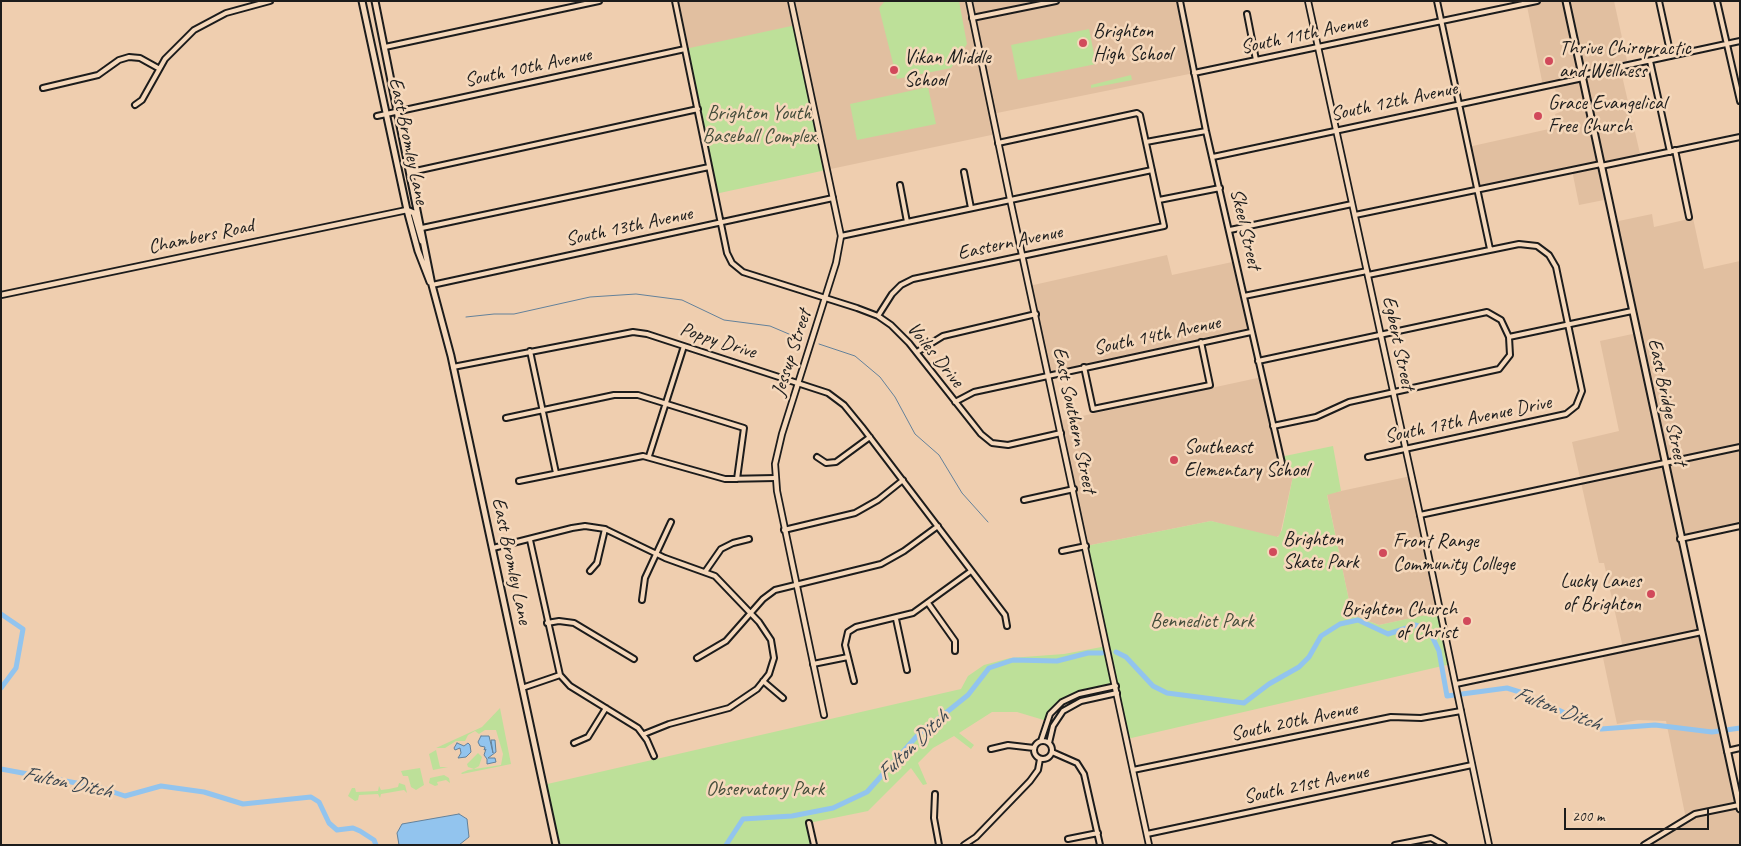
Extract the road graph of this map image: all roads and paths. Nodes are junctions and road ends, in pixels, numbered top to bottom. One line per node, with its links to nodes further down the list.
1 (270, 1): 27 (street)
2 (362, 1): 36 (main road, East Bromley Lane)
3 (375, 1): 21 (main road, East Bromley Lane)
4 (599, 1): 21 (street)
5 (675, 1): 23 (street, Voiles Drive)
6 (791, 1): 55 (street, Jessup Street)
7 (969, 1): 17 (street, East Southern Street)
8 (1056, 1): 17 (street)
9 (1180, 1): 28 (street, Skeel Street)
10 (1308, 1): 22 (street, Egbert Street)
11 (1437, 1): 18 (street)
12 (1537, 1): 18 (street, South 11th Avenue)
13 (1566, 1): 29 (main road, East Bridge Street)
14 (1658, 1): 24 (street)
15 (1717, 1): 20 (street)
16 (1246, 14): 25 (street)
17 (972, 18): 42 (street, East Southern Street)
18 (1441, 22): 22 (street, South 11th Avenue); 32 (street)
19 (1740, 41): 20 (street, South 12th Avenue)
20 (1726, 43): 24 (street, South 12th Avenue); 31 (street)
21 (385, 47): 35 (main road, East Bromley Lane)
22 (1318, 47): 25 (street, South 11th Avenue); 39 (street, Egbert Street)
23 (686, 49): 34 (street, Voiles Drive); 35 (street, South 10th Avenue)
24 (1671, 56): 26 (street, South 12th Avenue)
25 (1256, 60): 28 (street, South 11th Avenue)
26 (1650, 60): 29 (street, South 12th Avenue); 44 (street)
27 (158, 68): 30 (street); 33 (street)
28 (1194, 73): 38 (street, Skeel Street)
29 (1582, 76): 32 (street, South 12th Avenue); 46 (main road, East Bridge Street)
30 (42, 88)
31 (1740, 101)
32 (1459, 104): 39 (street, South 12th Avenue); 53 (street)
33 (135, 106)
34 (698, 109): 47 (street, Voiles Drive); 49 (street)
35 (398, 112): 36 (street, South 10th Avenue); 49 (main road, East Bromley Lane)
36 (386, 114): 37 (street, South 10th Avenue); 60 (main road, East Bromley Lane)
37 (378, 116)
38 (1206, 130): 41 (street); 45 (street, Skeel Street)
39 (1336, 130): 45 (street, South 12th Avenue); 58 (street, Egbert Street)
40 (1740, 137): 43 (street)
41 (1146, 142): 42 (street); 48 (street)
42 (998, 144): 56 (street, East Southern Street)
43 (1675, 150): 44 (street); 62 (street)
44 (1670, 152): 46 (street)
45 (1213, 157): 52 (street, Skeel Street)
46 (1601, 165): 53 (street); 76 (main road, East Bridge Street)
47 (709, 167): 63 (street, Voiles Drive); 65 (street)
48 (1152, 170): 56 (street); 57 (street)
49 (411, 172): 54 (main road, East Bromley Lane)
50 (964, 172): 59 (street)
51 (900, 185): 64 (street)
52 (1220, 188): 57 (street); 66 (street, Skeel Street)
53 (1477, 190): 61 (street); 68 (street)
54 (415, 193): 60 (main road); 65 (main road, East Bromley Lane)
55 (833, 198): 63 (street, South 13th Avenue); 67 (street, Jessup Street)
56 (1010, 199): 59 (street); 69 (street, East Southern Street)
57 (1159, 200): 69 (street, Eastern Avenue)
58 (1352, 204): 61 (street, Egbert Street); 66 (street)
59 (971, 208): 64 (street)
60 (407, 210): 70 (main road); 72 (main road, East Bromley Lane); 73 (street, Chambers Road)
61 (1355, 215): 71 (street, Egbert Street)
62 (1689, 217)
63 (721, 222): 72 (street, South 13th Avenue); 75 (street, Voiles Drive)
64 (907, 222): 67 (street)
65 (422, 228): 70 (main road, East Bromley Lane)
66 (1230, 230): 74 (street, Skeel Street)
67 (841, 236): 75 (street, Jessup Street)
68 (1490, 249): 71 (street, South 17th Avenue Drive); 79 (street, South 17th Avenue Drive)
69 (1022, 255): 77 (street, East Southern Street); 78 (street, Eastern Avenue)
70 (428, 257): 72 (main road, East Bromley Lane)
71 (1367, 273): 74 (street, South 17th Avenue Drive); 81 (street, Egbert Street)
72 (432, 285): 89 (main road, East Bromley Lane)
73 (1, 295)
74 (1244, 296): 80 (street, Skeel Street)
75 (825, 298): 78 (street, Voiles Drive); 91 (street, Jessup Street)
76 (1632, 311): 79 (street); 106 (main road, East Bridge Street)
77 (1036, 314): 86 (street); 90 (street, East Southern Street)
78 (878, 316): 86 (street, Voiles Drive)
79 (1569, 325): 82 (street); 101 (street, South 17th Avenue Drive)
80 (1251, 332): 83 (street, South 14th Avenue); 87 (street, Skeel Street)
81 (1380, 334): 82 (street); 87 (street); 92 (street, Egbert Street)
82 (1509, 338): 92 (street)
83 (1201, 342): 88 (street, South 14th Avenue); 88 (street)
84 (684, 346): 85 (street, Poppy Drive); 91 (street, Poppy Drive); 94 (street)
85 (530, 351): 89 (street, Poppy Drive); 95 (street)
86 (917, 352): 93 (street, Voiles Drive)
87 (1258, 361): 97 (street, Skeel Street)
88 (1084, 367): 90 (street, South 14th Avenue)
89 (453, 368): 124 (main road, East Bromley Lane)
90 (1048, 374): 93 (street, South 14th Avenue); 98 (street, East Southern Street)
91 (798, 383): 99 (street, Poppy Drive); 108 (street, Jessup Street)
92 (1393, 391): 97 (street); 101 (street, Egbert Street)
93 (955, 402): 98 (street, Voiles Drive)
94 (666, 403): 95 (street); 102 (street); 109 (street)
95 (542, 411): 96 (street); 107 (street)
96 (506, 418)
97 (1273, 426): 105 (street, Skeel Street)
98 (1061, 433): 112 (street, East Southern Street)
99 (870, 437): 104 (street); 110 (street, Poppy Drive)
100 (1740, 447): 106 (street)
101 (1405, 449): 103 (street, South 17th Avenue Drive); 114 (street, Egbert Street)
102 (649, 456): 107 (street); 109 (street)
103 (1368, 456)
104 (817, 457)
105 (1282, 463)
106 (1664, 463): 114 (street); 121 (main road, East Bridge Street)
107 (556, 473): 111 (street)
108 (775, 478): 109 (street); 119 (street, Jessup Street)
109 (737, 479)
110 (903, 480): 116 (street, Poppy Drive); 119 (street)
111 (520, 481)
112 (1074, 490): 113 (street); 123 (street, East Southern Street)
113 (1024, 500)
114 (1420, 515): 149 (street, Egbert Street)
115 (671, 522): 126 (street)
116 (938, 526): 128 (street, Poppy Drive); 130 (street)
117 (1740, 526): 121 (street)
118 (605, 529): 122 (street); 126 (street); 127 (street)
119 (784, 530): 130 (street, Jessup Street)
120 (749, 539): 129 (street)
121 (1680, 539): 138 (main road, East Bridge Street)
122 (530, 540): 124 (street); 135 (street)
123 (1086, 546): 125 (street); 150 (street, East Southern Street)
124 (493, 548): 151 (main road, East Bromley Lane)
125 (1062, 551)
126 (656, 554): 129 (street); 131 (street)
127 (590, 571)
128 (971, 571): 132 (street); 136 (street, Poppy Drive)
129 (705, 572): 133 (street)
130 (796, 584): 133 (street); 144 (street, Jessup Street)
131 (642, 600)
132 (928, 603): 134 (street); 140 (street)
133 (750, 614): 141 (street); 147 (street)
134 (896, 619): 139 (street); 145 (street)
135 (547, 623): 143 (street); 146 (street)
136 (1007, 626)
137 (842, 630): 139 (street)
138 (1702, 632): 149 (street); 164 (main road, East Bridge Street)
139 (847, 634): 142 (street)
140 (955, 650)
141 (697, 658)
142 (848, 658): 144 (street); 148 (street)
143 (634, 659)
144 (813, 664): 156 (street, Jessup Street)
145 (907, 670)
146 (560, 675): 151 (street); 154 (street)
147 (763, 681): 153 (street); 157 (street)
148 (854, 681)
149 (1456, 684): 155 (street, Egbert Street)
150 (1116, 686): 152 (street, East Southern Street); 158 (street)
151 (522, 688): 176 (main road, East Bromley Lane)
152 (1117, 693): 160 (street); 169 (street, East Southern Street)
153 (783, 698)
154 (606, 708): 157 (street); 159 (street)
155 (1461, 711): 168 (street, Egbert Street); 169 (street, South 20th Avenue)
156 (824, 716)
157 (644, 734): 166 (street)
158 (1041, 741): 160 (street); 161 (street)
159 (574, 743)
160 (1049, 743): 165 (street)
161 (1034, 748): 163 (street); 167 (street)
162 (1740, 748): 164 (street)
163 (991, 749)
164 (1727, 751): 171 (main road, East Bridge Street)
165 (1052, 752): 167 (street); 173 (street)
166 (654, 756)
167 (1040, 759): 179 (street)
168 (1472, 765): 174 (street, South 21st Avenue); 184 (street, Egbert Street)
169 (1133, 770): 174 (street, East Southern Street)
170 (935, 794): 178 (street)
171 (1739, 807): 185 (street)
172 (809, 823): 177 (street)
173 (1098, 832): 175 (street); 180 (street)
174 (1147, 834): 181 (street, East Southern Street)
175 (1068, 839)
176 (556, 845)
177 (814, 845)
178 (939, 845)
179 (964, 845)
180 (1100, 845)
181 (1150, 845)
182 (1395, 845): 183 (street)
183 (1444, 845)
184 (1489, 845)
185 (1644, 845)

